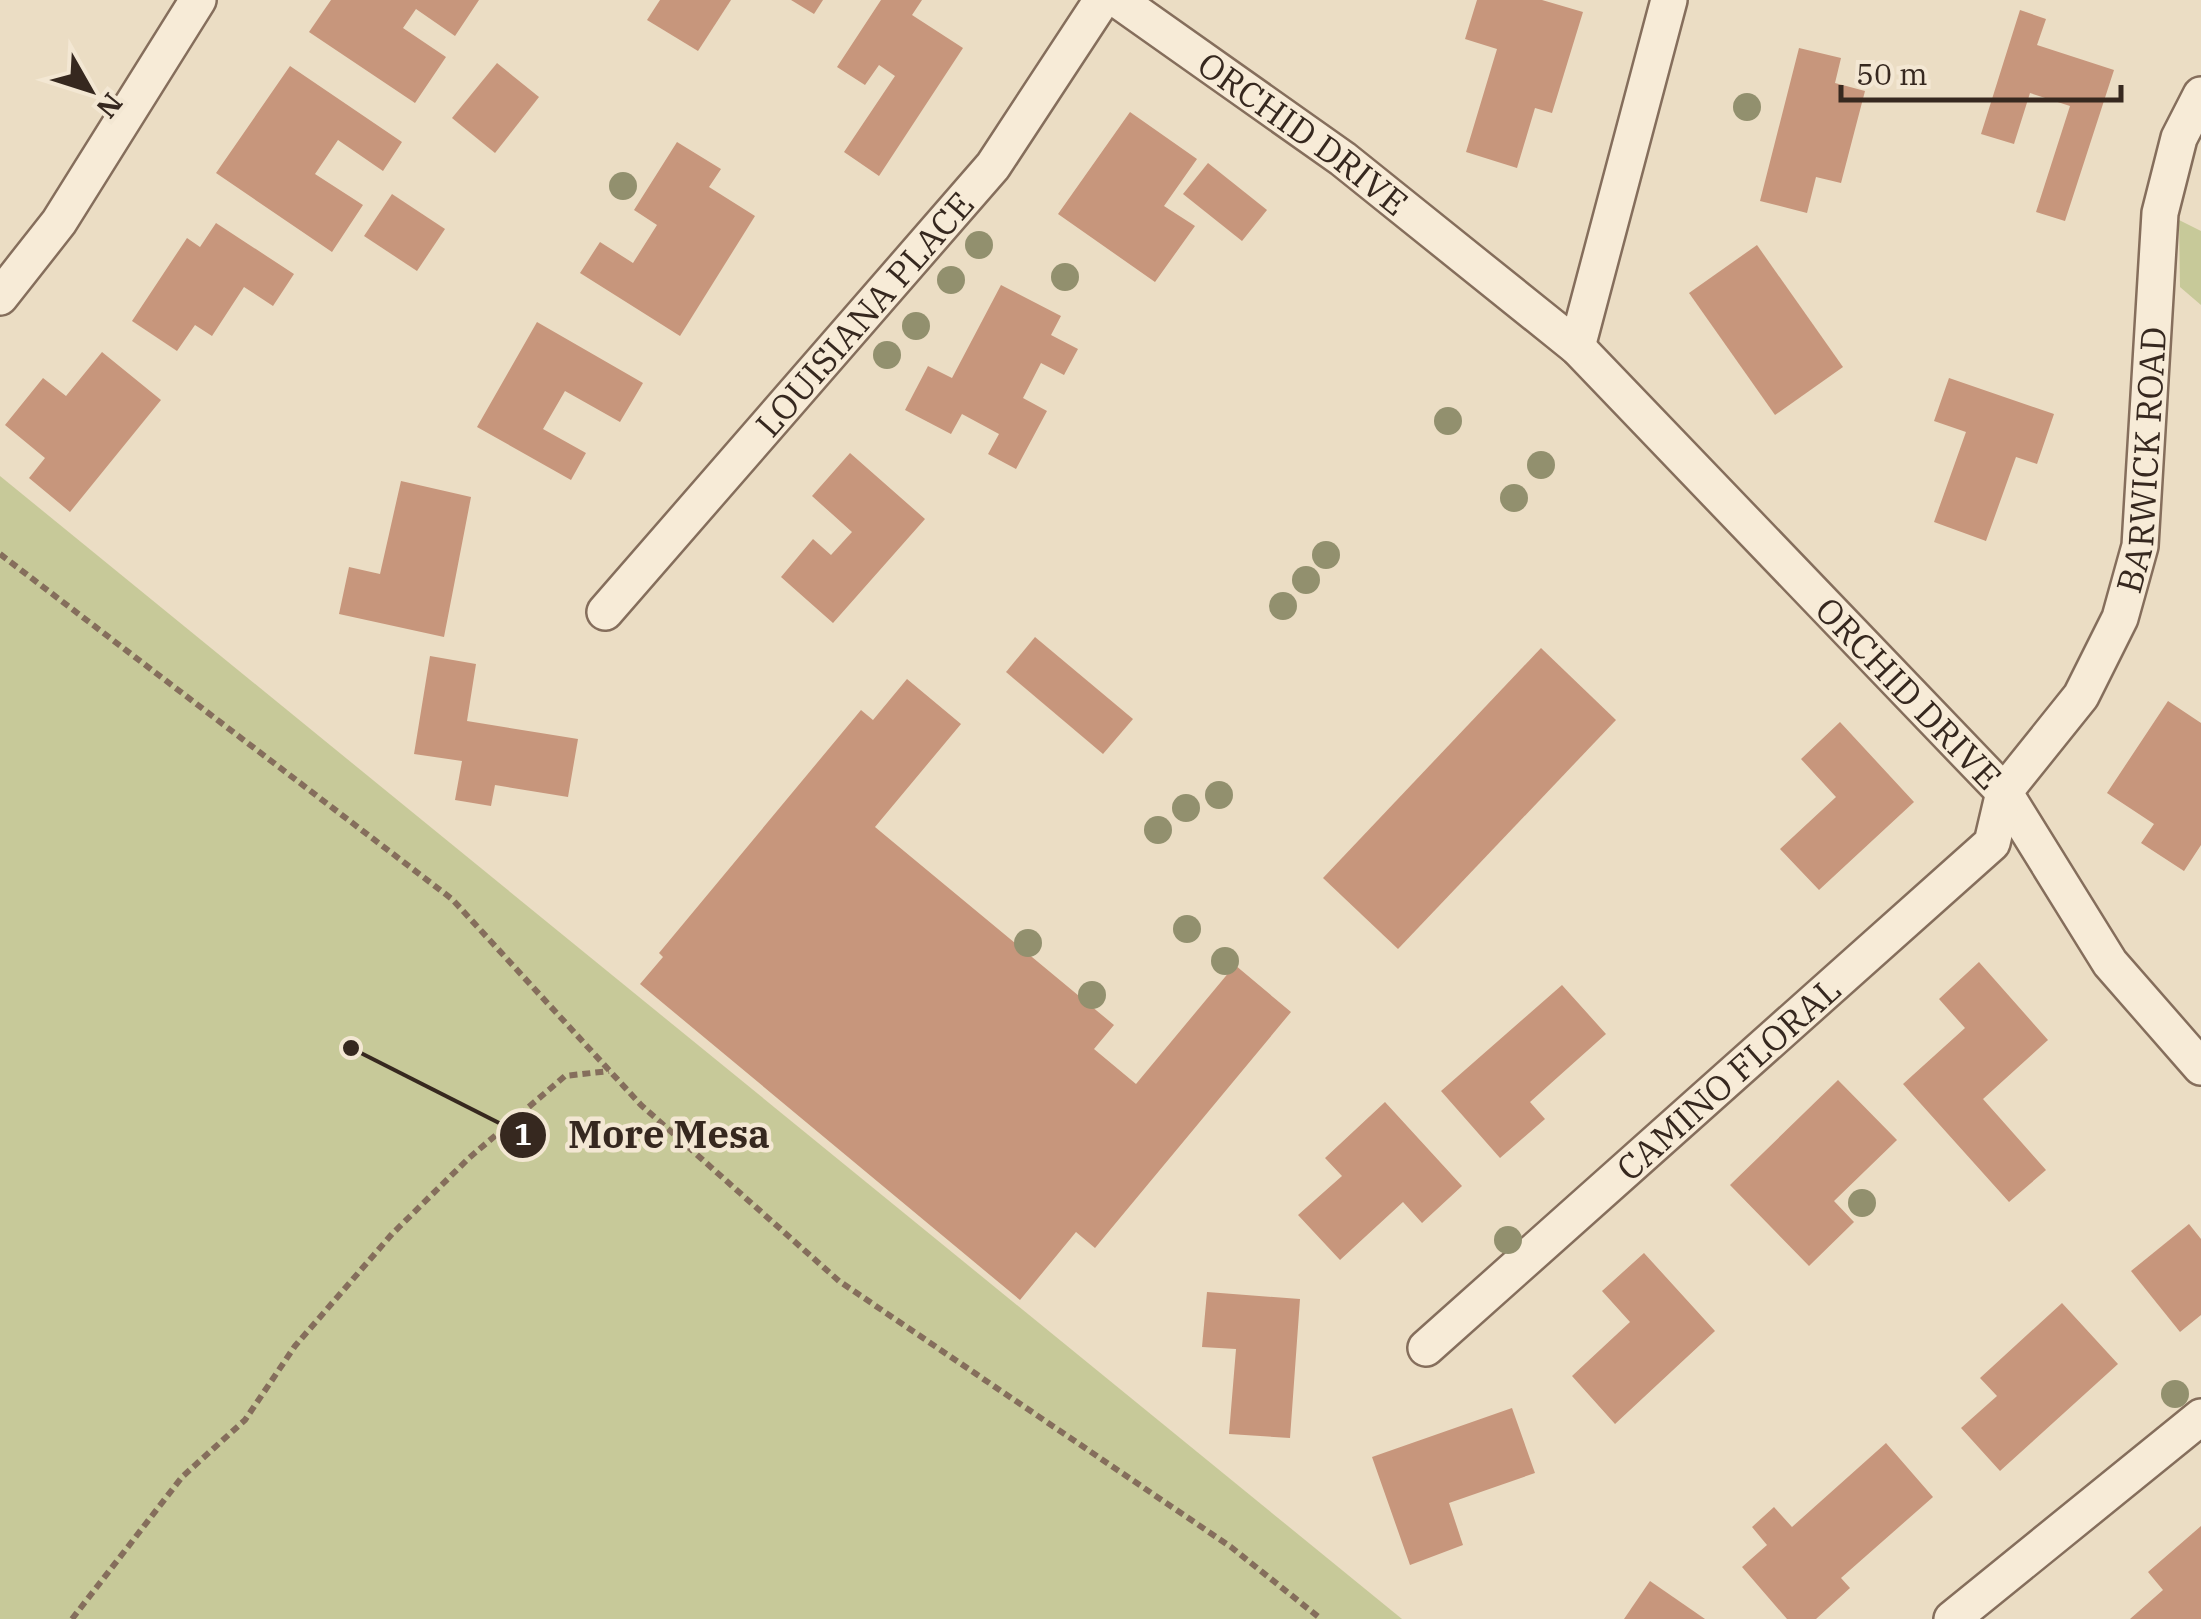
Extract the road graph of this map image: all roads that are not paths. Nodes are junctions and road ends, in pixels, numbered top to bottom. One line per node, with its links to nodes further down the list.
1 (198, 0): 6 (street)
2 (1102, 0): 8 (street, LOUISIANA PLACE)
3 (1118, 0): 7 (street, ORCHID DRIVE)
4 (1669, 0): 7 (street)
5 (2201, 95): 9 (street, BARWICK ROAD)
6 (0, 298)
7 (1578, 347): 9 (street, ORCHID DRIVE)
8 (605, 612)
9 (2004, 792): 10 (street, ORCHID DRIVE); 11 (street, CAMINO FLORAL)
10 (2201, 1068)
11 (1426, 1348)
12 (2201, 1417): 13 (street)
13 (1952, 1619)

